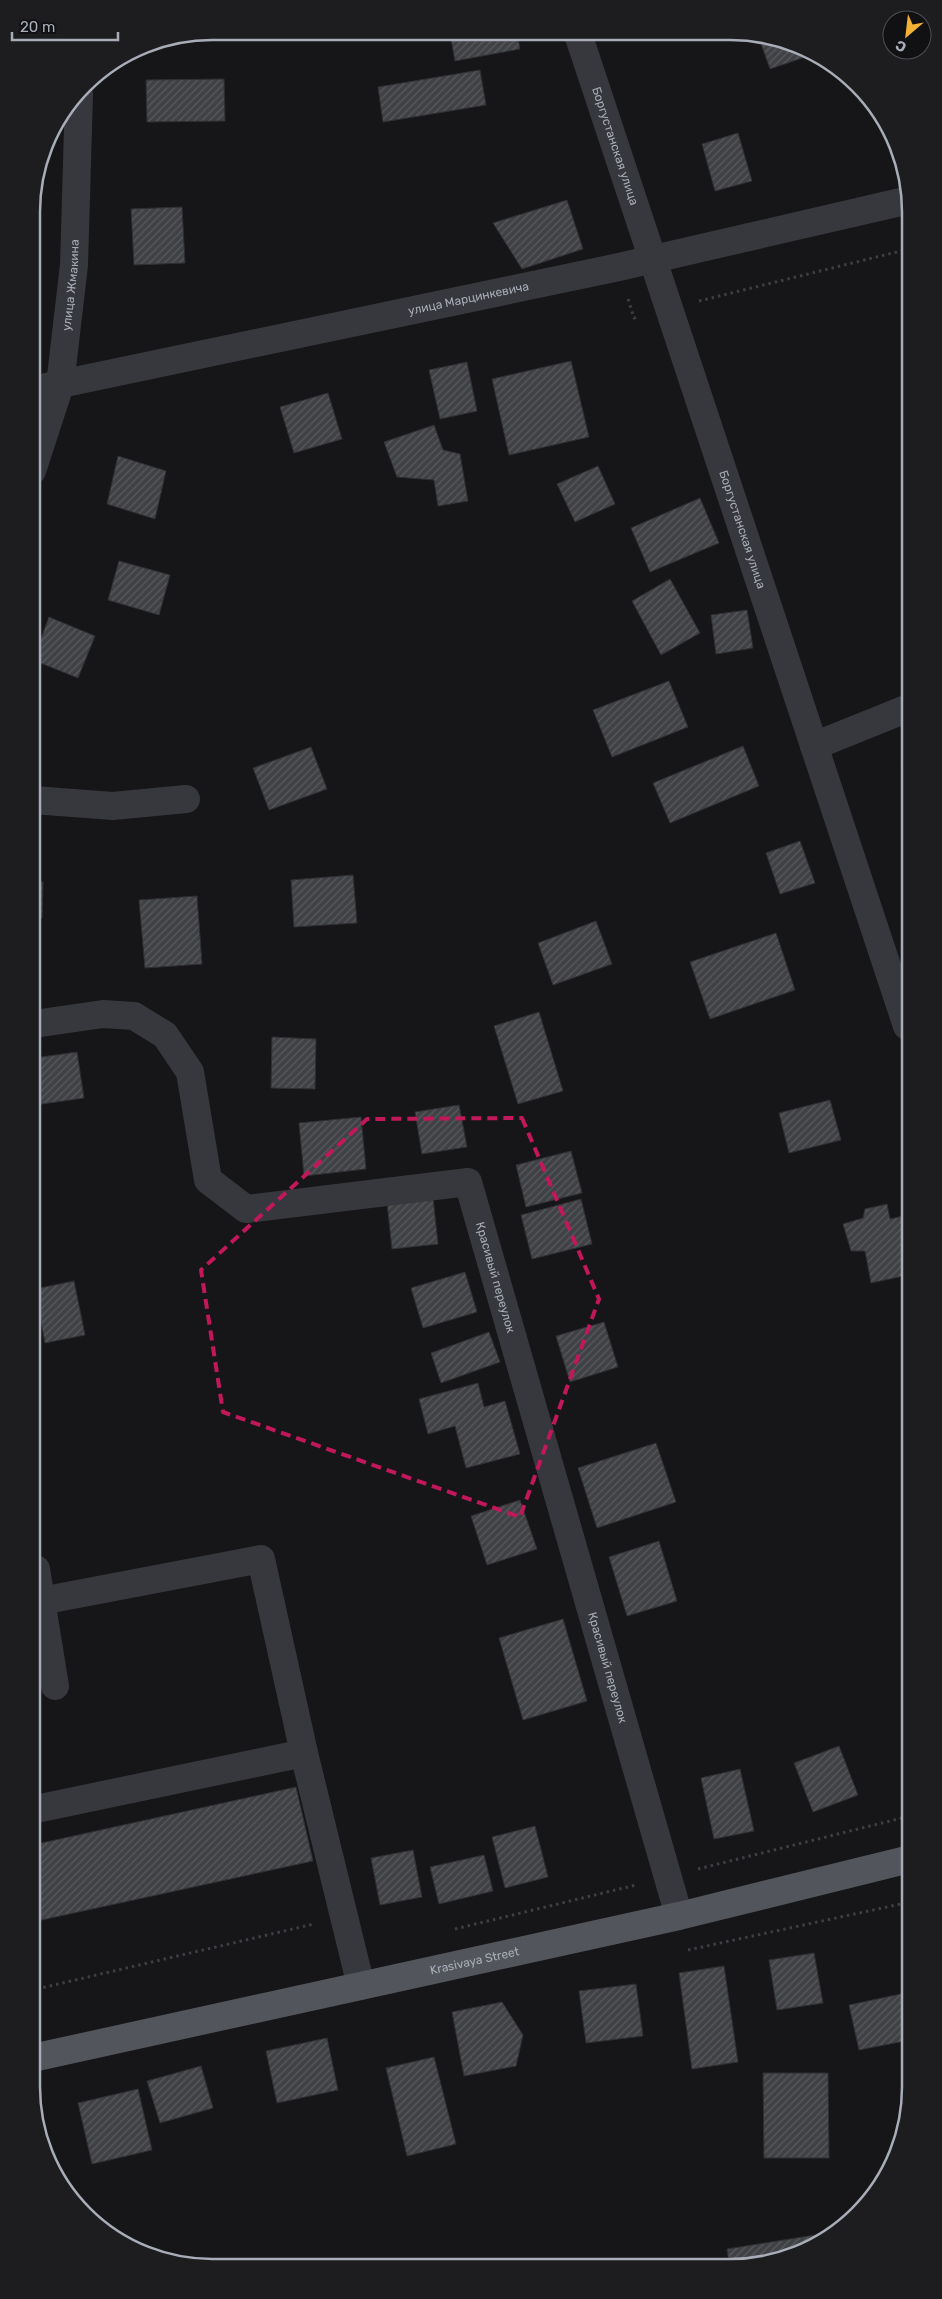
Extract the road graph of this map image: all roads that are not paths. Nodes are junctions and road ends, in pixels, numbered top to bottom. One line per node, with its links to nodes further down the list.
1 (580, 40): 4 (street, Боргустанская улица)
2 (80, 103): 5 (street, улица Жмакина)
3 (902, 202): 4 (street, улица Марцинкевича)
4 (653, 259): 5 (street, улица Марцинкевича); 9 (street, Боргустанская улица)
5 (60, 385): 6 (street, улица Марцинкевича); 7 (street, улица Жмакина)
6 (40, 389)
7 (40, 446)
8 (902, 711): 9 (street)
9 (814, 746): 12 (street, Боргустанская улица)
10 (186, 799): 11 (street)
11 (40, 801)
12 (902, 1011)
13 (40, 1023): 20 (street, Красивый переулок)
14 (40, 1595): 15 (street)
15 (41, 1601): 16 (street); 17 (street)
16 (55, 1686)
17 (304, 1753): 18 (street); 21 (street)
18 (40, 1808)
19 (902, 1861): 20 (main road, Krasivaya Street)
20 (679, 1916): 21 (main road, Krasivaya Street)
21 (360, 1986): 22 (main road, Krasivaya Street)
22 (40, 2056)

